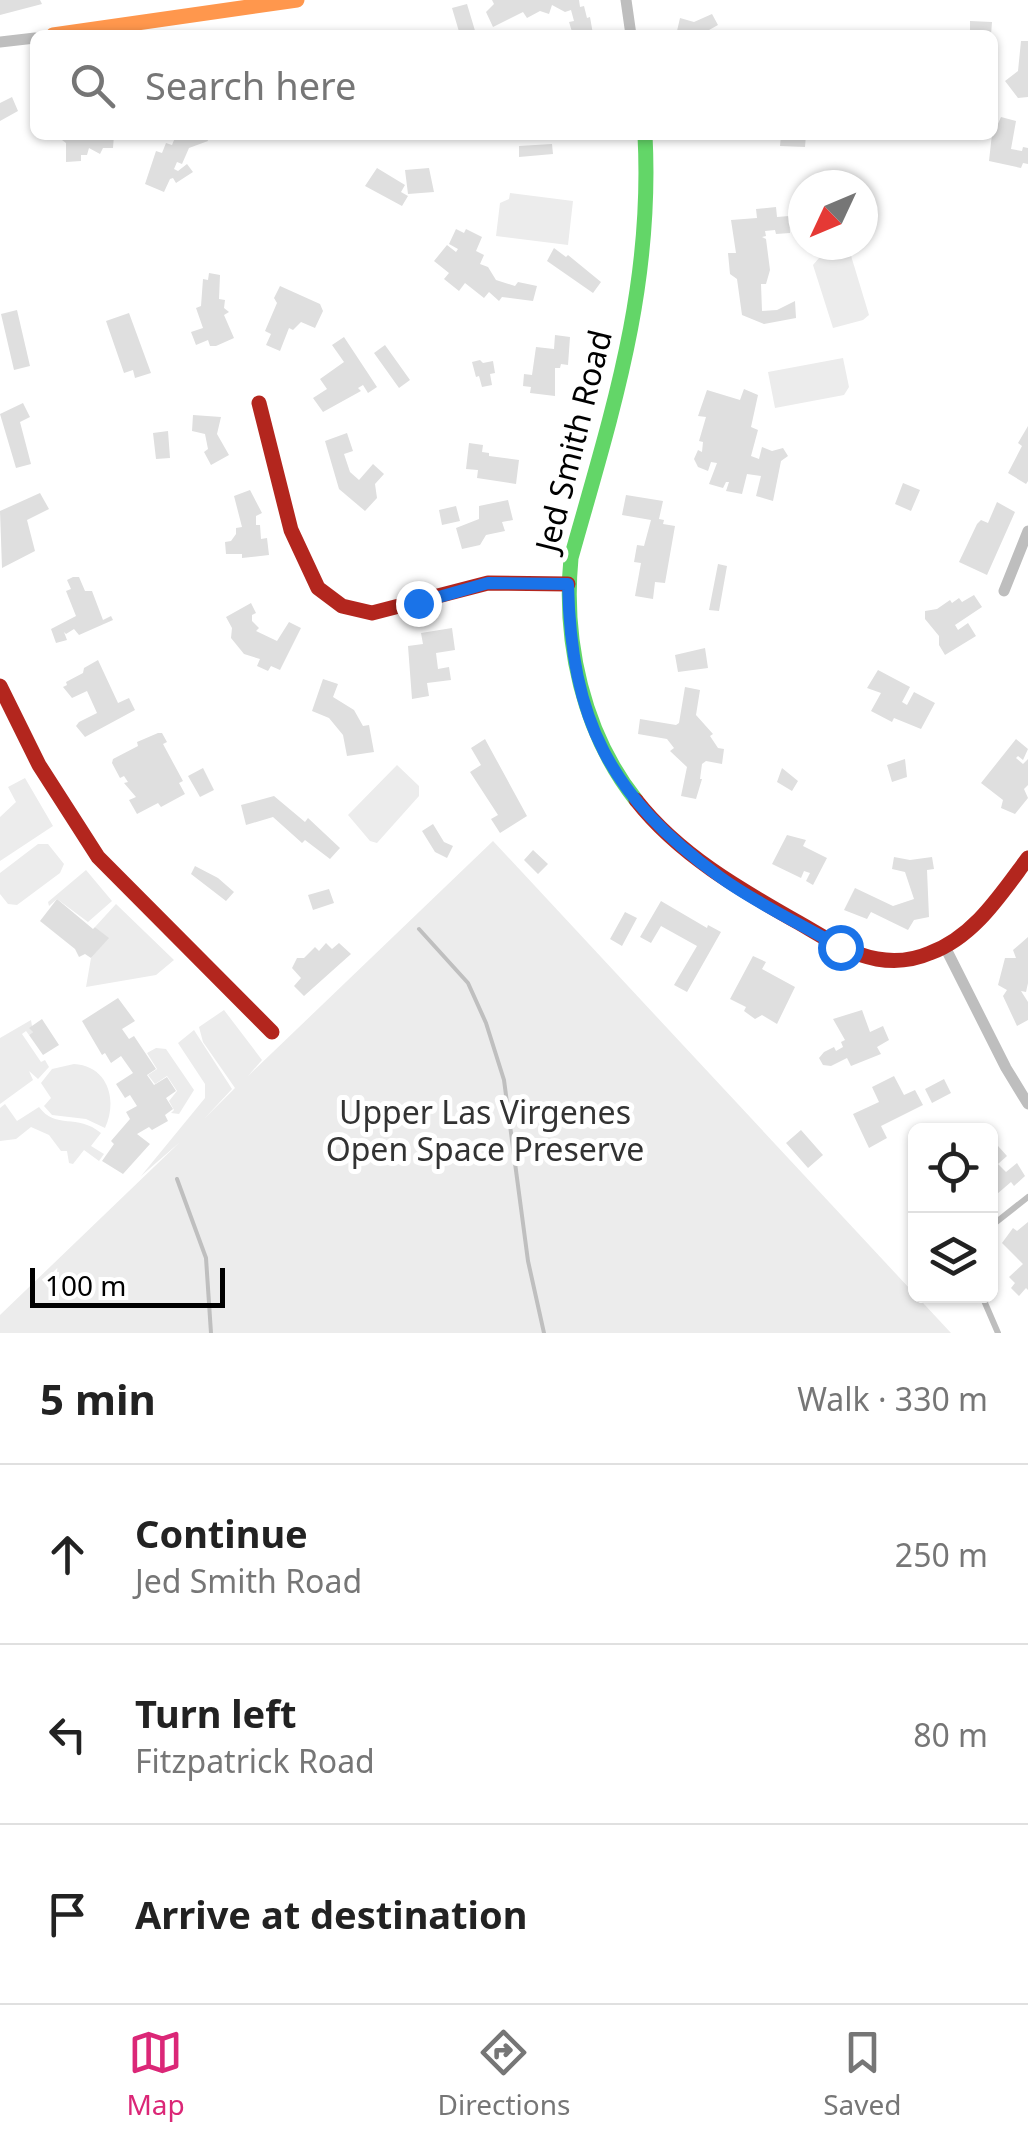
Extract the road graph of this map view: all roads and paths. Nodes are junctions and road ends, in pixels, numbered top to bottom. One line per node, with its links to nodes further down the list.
1 (297, 0): 3 (street)
2 (626, 0): 4 (street)
3 (88, 30)
4 (631, 30)
5 (30, 39): 6 (street)
6 (0, 42)
7 (646, 140): 10 (street, Jed Smith Road)
8 (259, 403): 10 (street)
9 (1028, 531): 11 (street)
10 (568, 584): 14 (street, Jed Smith Road)
11 (1004, 591)
12 (0, 686): 15 (street)
13 (1028, 858): 14 (street, Jed Smith Road)
14 (945, 947): 16 (street)
15 (272, 1032)
16 (1028, 1104)
17 (1028, 1197): 18 (lane)
18 (998, 1221)
19 (985, 1303): 20 (lane)
20 (998, 1333)

